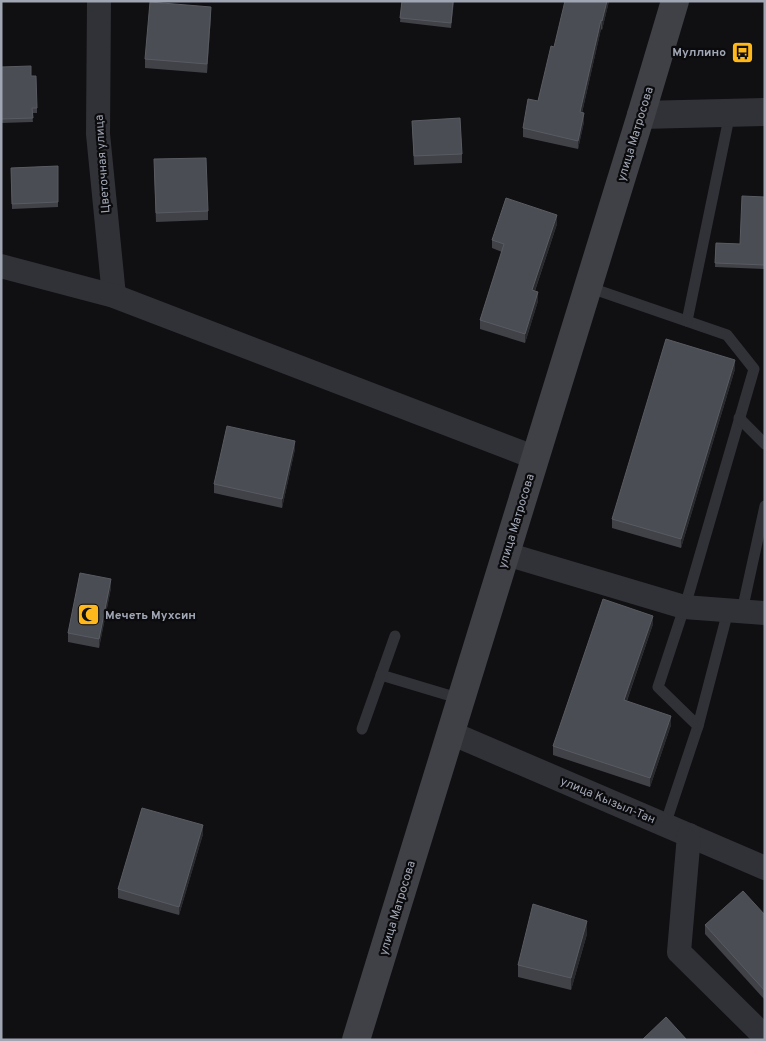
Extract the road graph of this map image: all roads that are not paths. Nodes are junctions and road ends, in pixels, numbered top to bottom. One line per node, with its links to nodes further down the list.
1 (99, 1): 8 (street, Цветочная улица)
2 (675, 1): 5 (main road, улица Матросова)
3 (765, 112): 4 (street)
4 (730, 113): 5 (street); 9 (lane)
5 (641, 115): 7 (main road, улица Матросова)
6 (1, 266): 8 (street)
7 (588, 287): 9 (lane); 12 (main road, улица Матросова)
8 (114, 296): 12 (street)
9 (686, 321): 10 (lane)
10 (739, 418): 11 (lane); 15 (lane)
11 (765, 444)
12 (536, 458): 14 (main road, улица Матросова)
13 (765, 506): 16 (lane)
14 (506, 554): 15 (street); 19 (main road, улица Матросова)
15 (684, 607): 16 (street); 20 (lane)
16 (745, 612): 20 (lane)
17 (395, 636): 18 (lane)
18 (381, 675): 19 (lane); 21 (lane)
19 (461, 699): 22 (main road, улица Матросова)
20 (698, 726): 23 (lane)
21 (362, 729)
22 (451, 733): 23 (street, улица Кызыл-Тан); 27 (main road, улица Матросова)
23 (666, 825): 24 (street, улица Кызыл-Тан)
24 (689, 836): 25 (street, улица Кызыл-Тан); 26 (street)
25 (765, 868)
26 (765, 1037)
27 (356, 1040)

